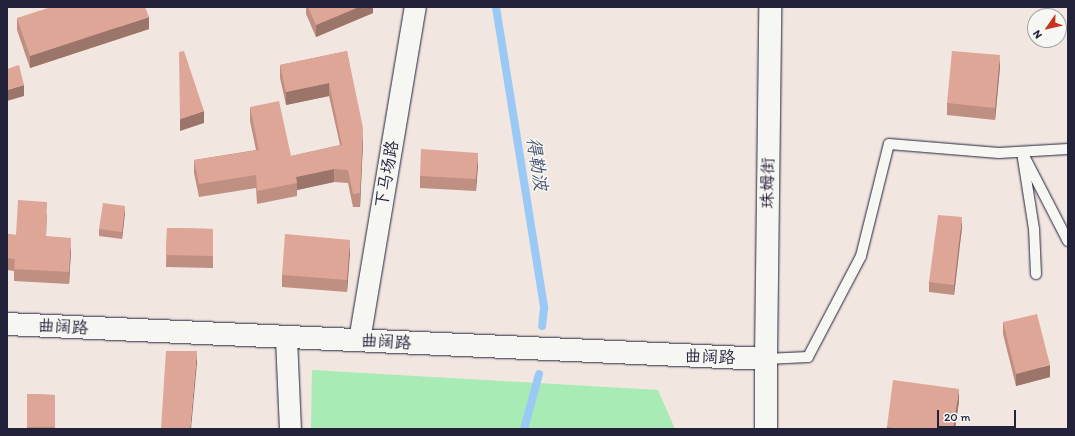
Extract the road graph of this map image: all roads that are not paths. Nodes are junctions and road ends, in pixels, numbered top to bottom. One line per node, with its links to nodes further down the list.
1 (415, 7): 9 (street, 下马场路)
2 (770, 7): 10 (street, 珠姆街)
3 (1068, 149): 4 (lane)
4 (1022, 152): 5 (lane); 6 (lane); 10 (lane)
5 (1068, 241)
6 (1036, 274)
7 (7, 324): 8 (street, 曲阔路)
8 (286, 338): 9 (street, 曲阔路); 11 (street)
9 (359, 340): 10 (street, 曲阔路)
10 (766, 359): 12 (street, 珠姆街)
11 (290, 429)
12 (766, 429)

